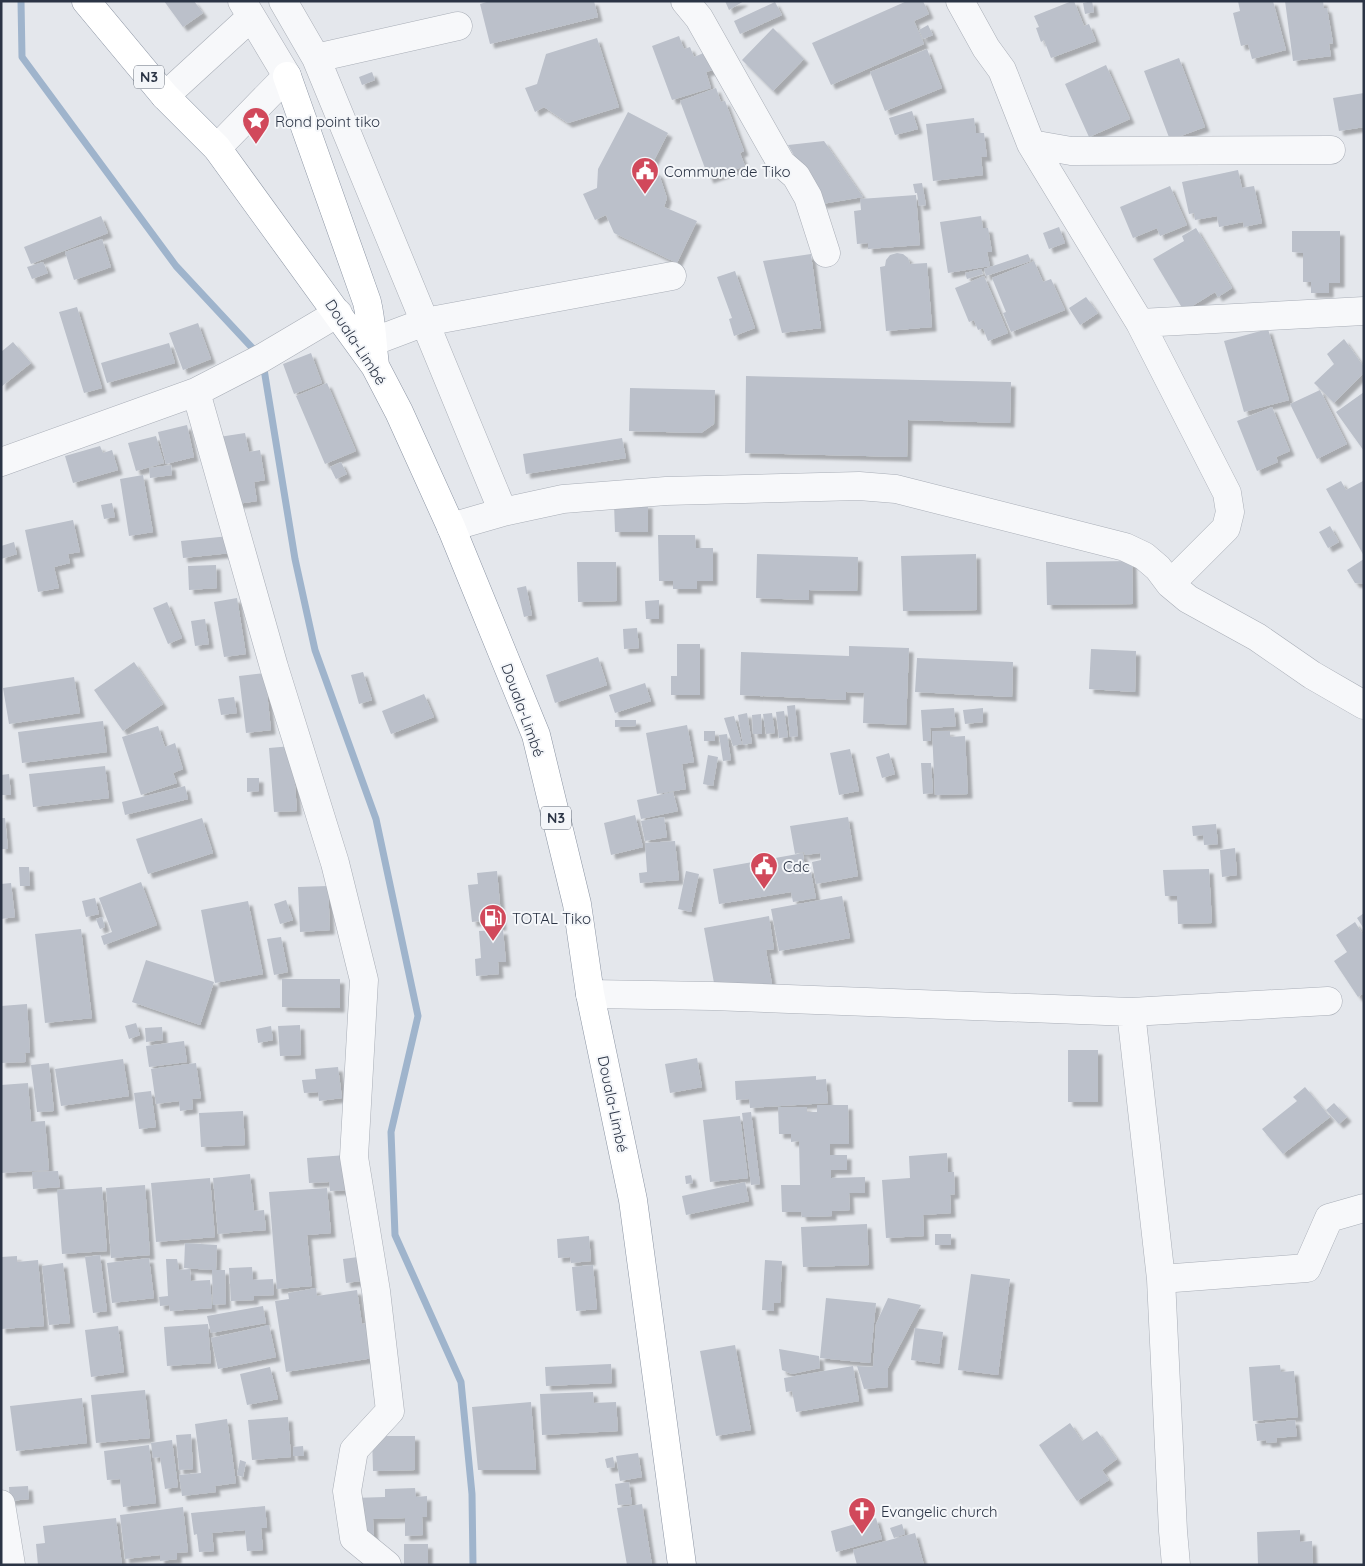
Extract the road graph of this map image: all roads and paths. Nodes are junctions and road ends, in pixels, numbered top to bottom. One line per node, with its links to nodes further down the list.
1 (86, 1): 9 (highway, Douala-Limbé / N3)
2 (284, 1): 7 (street)
3 (685, 1): 13 (street)
4 (960, 1): 10 (street)
5 (246, 9): 8 (street); 9 (street)
6 (458, 26): 7 (street)
7 (316, 58): 17 (street)
8 (287, 76): 11 (street); 19 (highway)
9 (164, 96): 11 (highway, Douala-Limbé / N3)
10 (1031, 144): 12 (street); 18 (street)
11 (217, 148): 16 (highway, Douala-Limbé / N3)
12 (1331, 150)
13 (826, 253)
14 (672, 276): 17 (street)
15 (1364, 311): 18 (street)
16 (338, 313): 19 (highway, Douala-Limbé / N3); 20 (street)
17 (425, 322): 19 (street); 22 (street)
18 (1140, 323): 24 (street)
19 (374, 354): 23 (highway, Douala-Limbé / N3)
20 (196, 392): 21 (street); 33 (street)
21 (1, 462)
22 (503, 512): 23 (street); 24 (street)
23 (451, 527): 26 (highway, Douala-Limbé / N3)
24 (1170, 584): 25 (street)
25 (1364, 705)
26 (590, 994): 28 (street); 34 (highway, Douala-Limbé / N3)
27 (1328, 1001): 28 (street)
28 (1131, 1012): 30 (street)
29 (1364, 1208): 30 (street)
30 (1161, 1279): 35 (street)
31 (1, 1504): 32 (street)
32 (11, 1565)
33 (387, 1565)
34 (682, 1565)
35 (1176, 1565)

